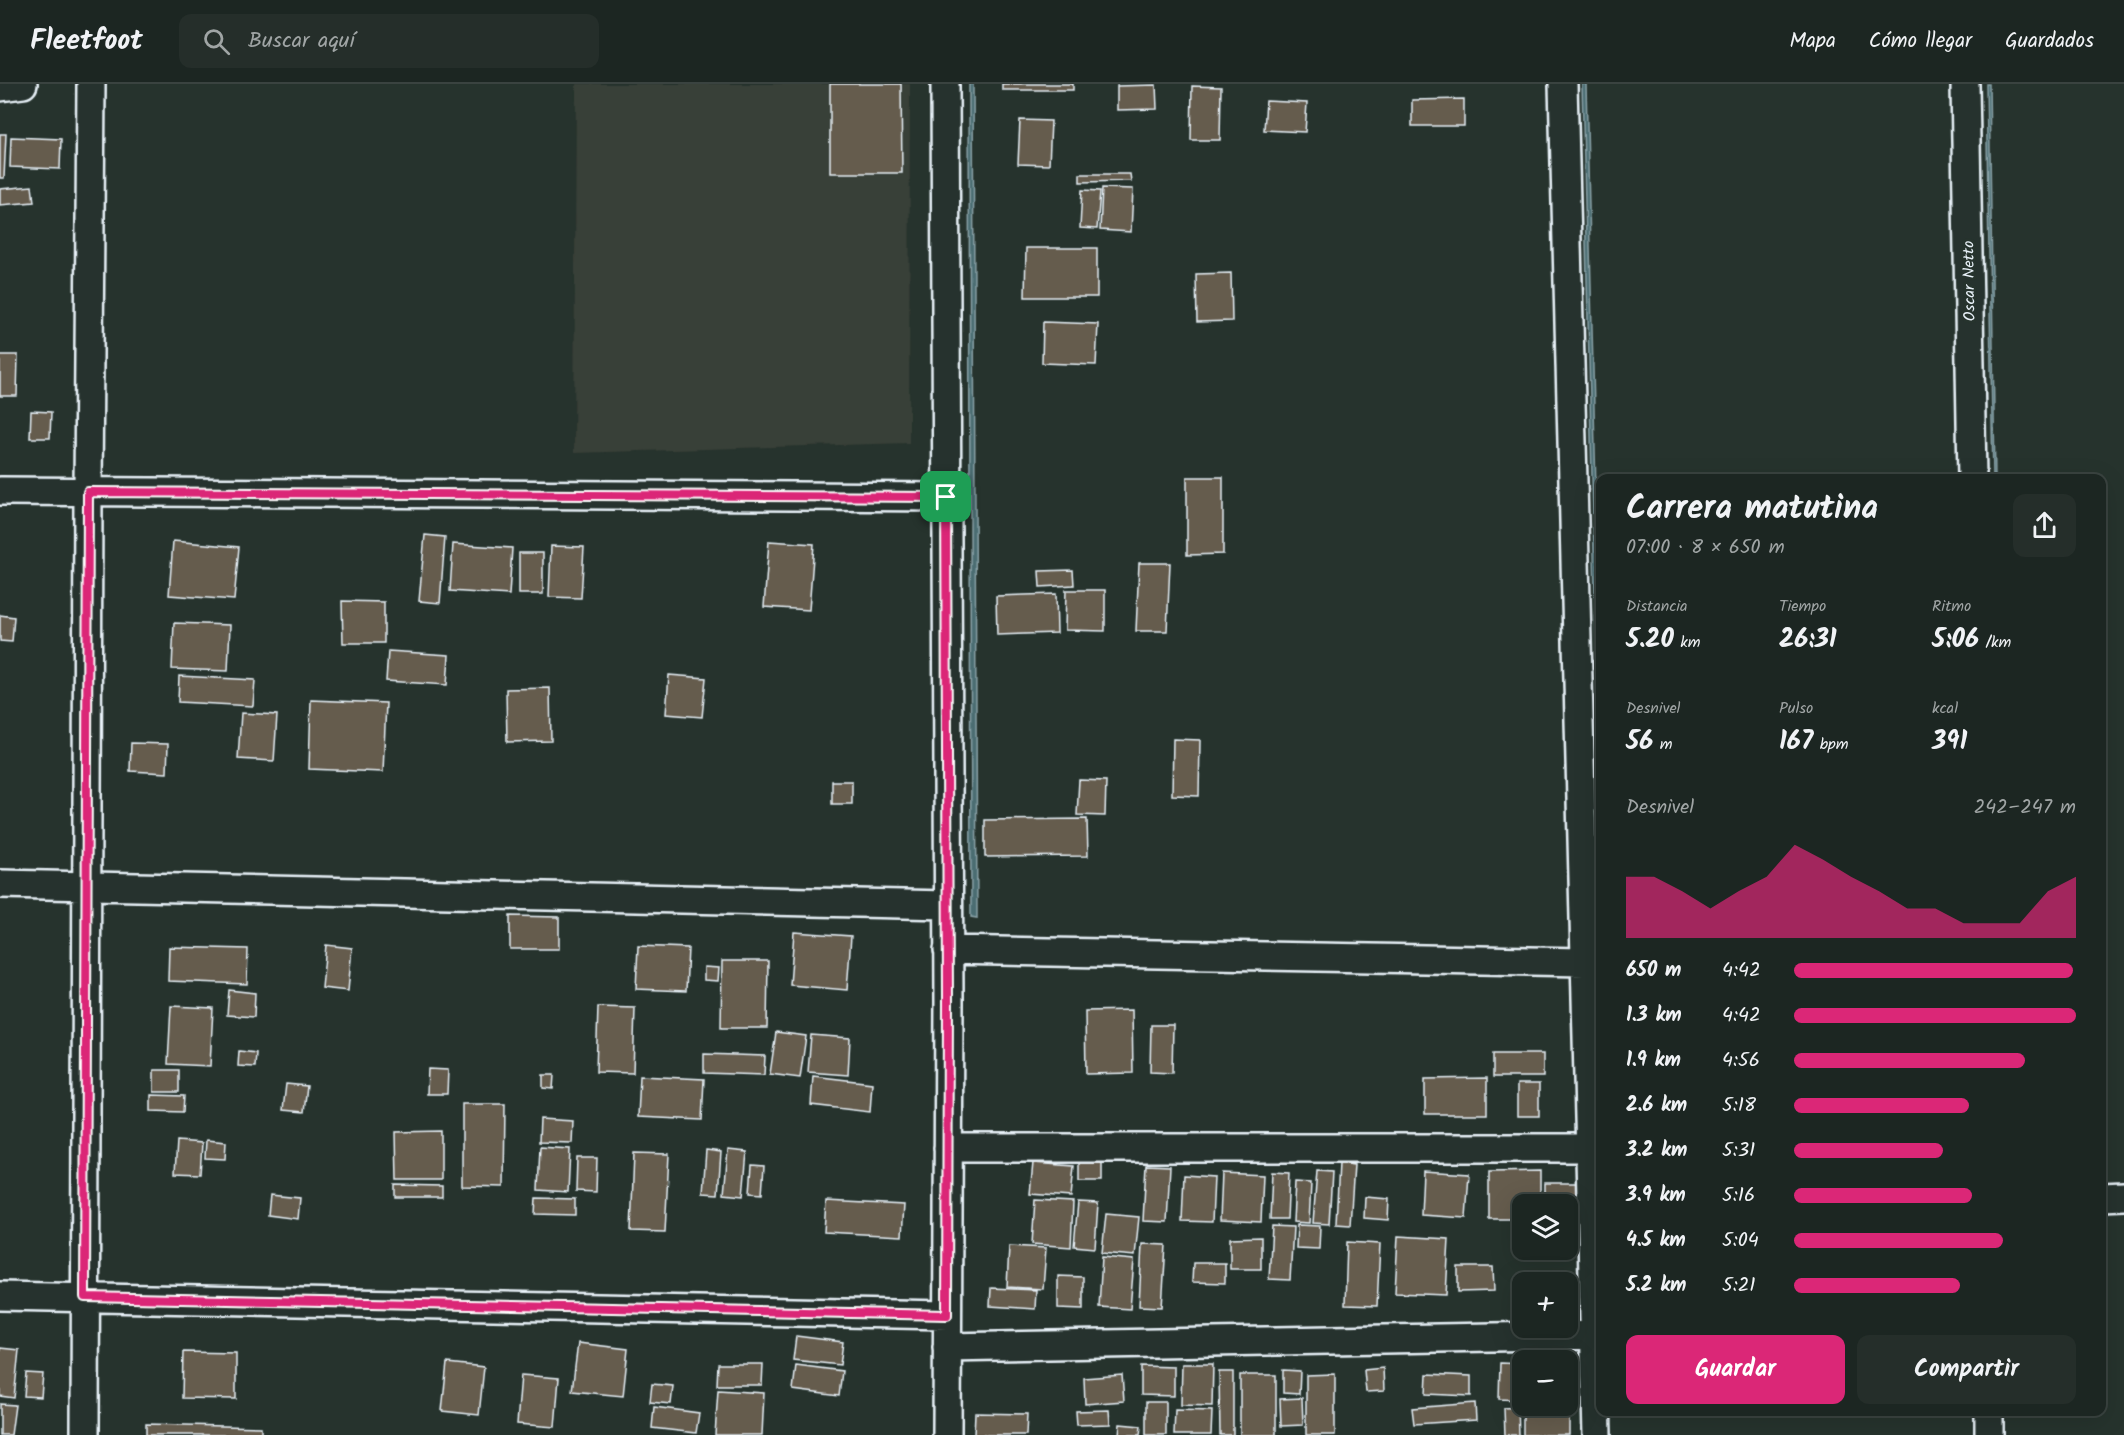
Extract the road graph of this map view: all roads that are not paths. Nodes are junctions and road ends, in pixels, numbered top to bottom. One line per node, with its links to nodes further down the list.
1 (23, 84): 6 (street)
2 (91, 84): 9 (street)
3 (945, 84): 10 (street)
4 (1563, 84): 15 (street)
5 (1965, 84): 7 (street, Oscar Netto)
6 (0, 87)
7 (1972, 474)
8 (0, 491): 9 (street)
9 (88, 492): 10 (street); 12 (street)
10 (946, 497): 13 (street)
11 (0, 884): 12 (street)
12 (86, 886): 13 (street); 22 (street)
13 (948, 904): 14 (street)
14 (948, 950): 15 (street); 16 (street)
15 (1584, 962): 17 (street)
16 (948, 1148): 17 (street); 23 (street)
17 (1590, 1148): 20 (street)
18 (2124, 1196): 19 (street)
19 (2106, 1197)
20 (1596, 1211): 24 (street)
21 (0, 1296): 22 (street)
22 (85, 1297): 23 (street); 29 (street)
23 (947, 1315): 25 (street)
24 (1595, 1335): 25 (street); 26 (street)
25 (947, 1347): 30 (street)
26 (1596, 1368)
27 (1597, 1416): 31 (street)
28 (1989, 1416): 32 (street)
29 (85, 1435)
30 (946, 1435)
31 (1598, 1435)
32 (1989, 1435)

